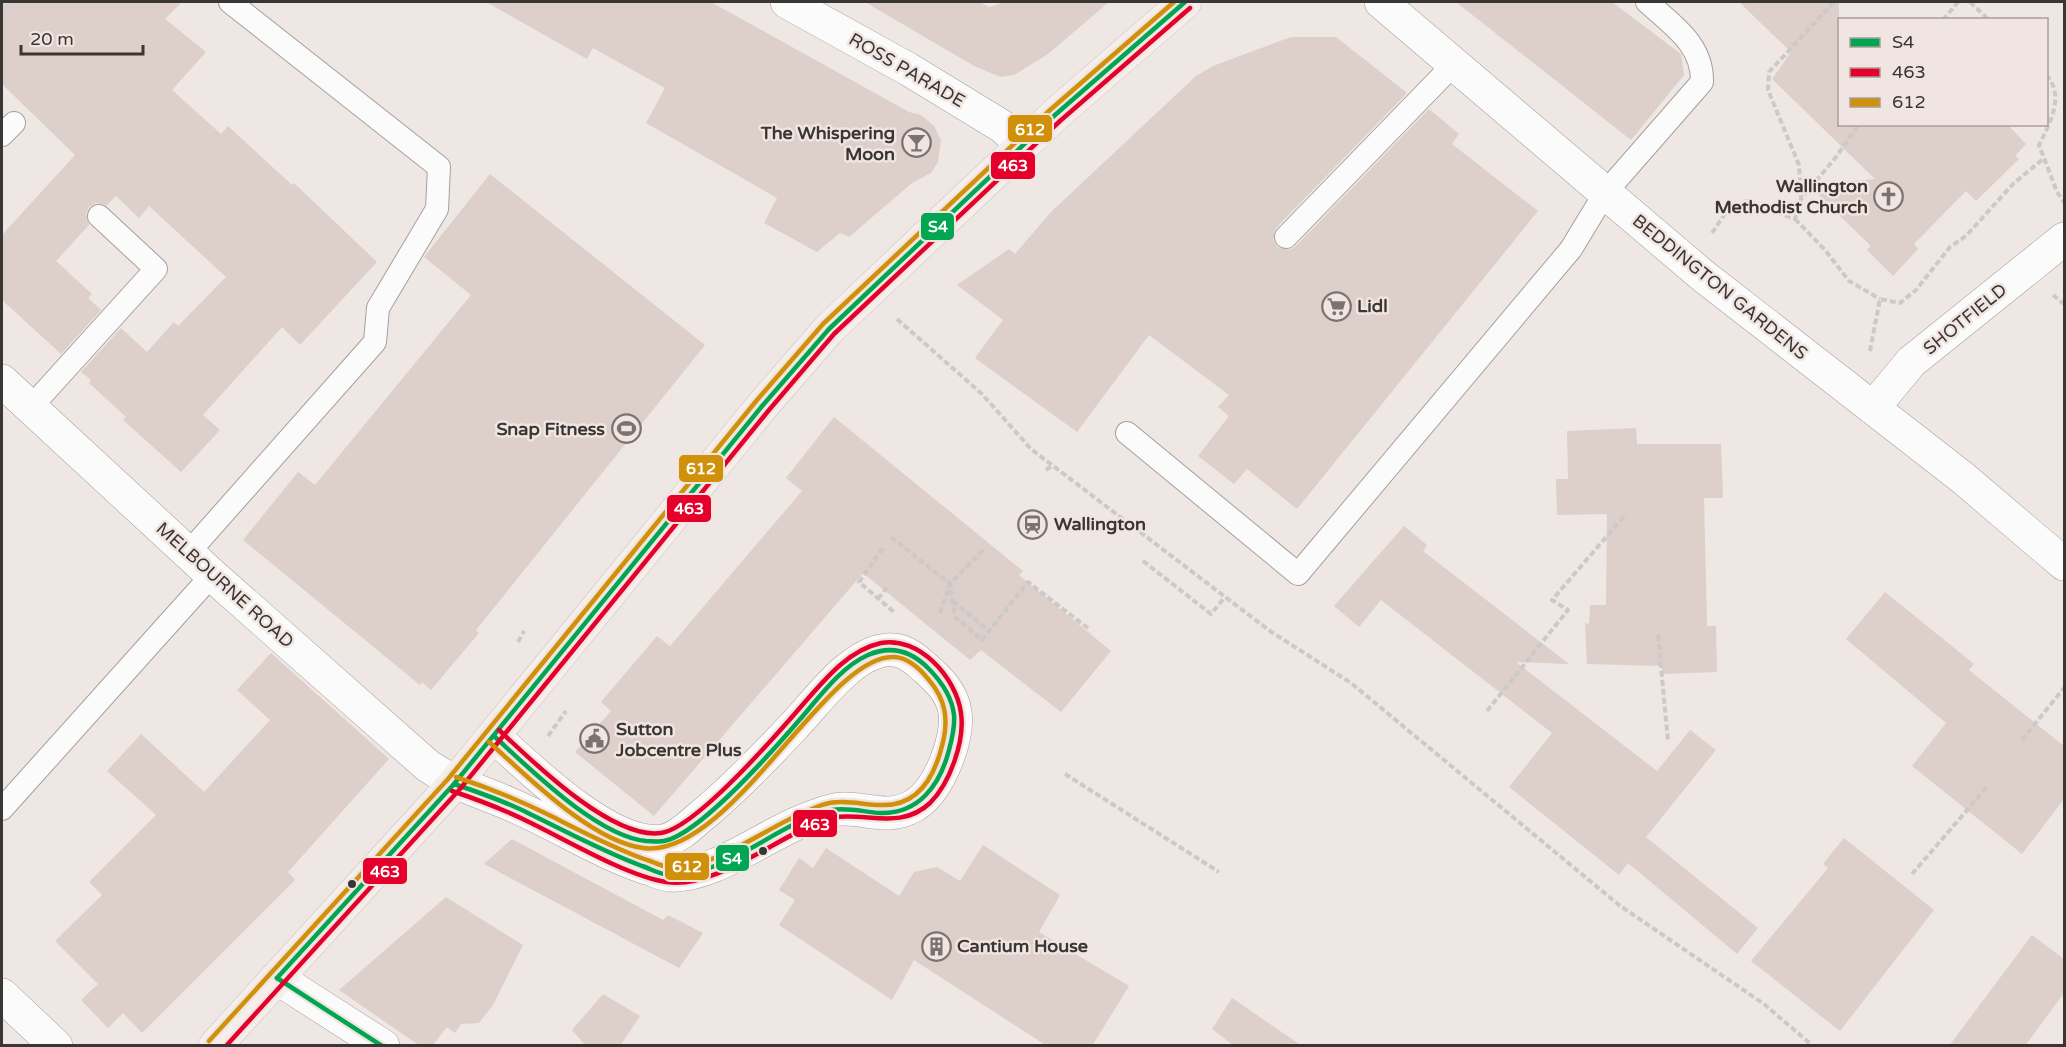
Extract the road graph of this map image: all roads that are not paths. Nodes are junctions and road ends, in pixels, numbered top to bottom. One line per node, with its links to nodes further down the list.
1 (230, 2): 16 (lane)
2 (787, 2): 7 (street, ROSS PARADE)
3 (1185, 2): 7 (main road)
4 (1647, 2): 8 (lane)
5 (1391, 10): 6 (street, BEDDINGTON GARDENS)
6 (1454, 64): 8 (street, BEDDINGTON GARDENS); 10 (lane)
7 (1023, 145): 19 (main road)
8 (1605, 192): 14 (street, BEDDINGTON GARDENS); 15 (lane)
9 (99, 216): 13 (lane)
10 (1286, 237)
11 (2064, 239): 14 (street, SHOTFIELD)
12 (2, 381): 13 (street, MELBOURNE ROAD)
13 (31, 407): 16 (street, MELBOURNE ROAD)
14 (1873, 408): 17 (street, BEDDINGTON GARDENS)
15 (1126, 433)
16 (189, 552): 18 (street, MELBOURNE ROAD)
17 (2064, 564)
18 (212, 575): 20 (street, MELBOURNE ROAD); 21 (lane)
19 (494, 735): 20 (main road); 20 (street, MELBOURNE ROAD)
20 (454, 783): 22 (main road)
21 (2, 809)
22 (277, 978): 25 (main road); 26 (street)
23 (2, 995): 24 (street)
24 (56, 1046)
25 (215, 1046)
26 (383, 1046)

